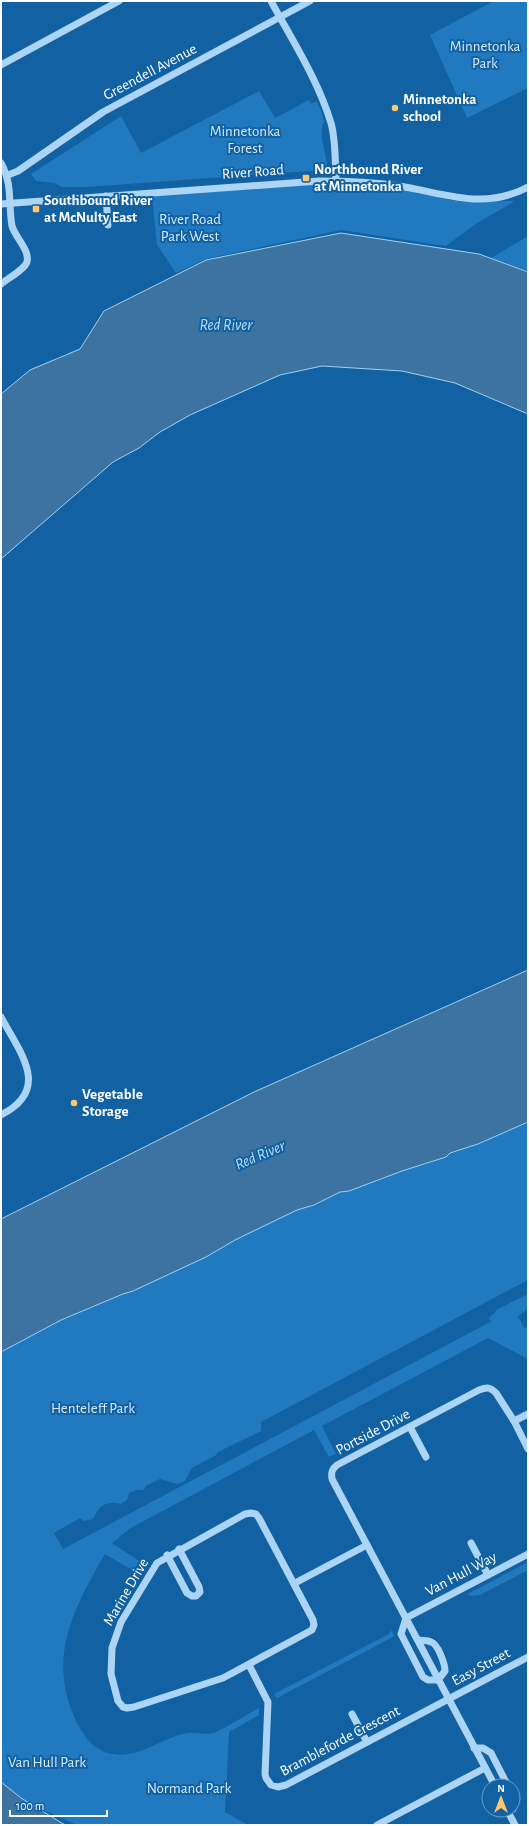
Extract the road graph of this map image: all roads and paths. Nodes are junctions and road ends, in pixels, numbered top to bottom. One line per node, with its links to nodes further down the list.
1 (119, 1): 5 (street)
2 (271, 1): 4 (street)
3 (310, 1): 4 (street, Greendell Avenue)
4 (280, 17): 7 (street, Greendell Avenue); 8 (street)
5 (1, 65)
6 (1, 163): 7 (street)
7 (8, 175): 11 (street)
8 (336, 181): 9 (street, River Road); 10 (street, River Road)
9 (528, 187)
10 (106, 196): 11 (street, River Road); 13 (street)
11 (10, 202): 12 (street, River Road); 14 (street)
12 (1, 204)
13 (108, 225)
14 (1, 284)
15 (1, 1017): 16 (street)
16 (1, 1115)
17 (528, 1414): 18 (street)
18 (514, 1421): 19 (street, Portside Drive); 20 (street, Portside Drive)
19 (410, 1427): 21 (street); 23 (street, Portside Drive)
20 (528, 1449)
21 (426, 1457)
22 (471, 1543): 27 (street)
23 (367, 1545): 28 (street); 29 (street, Portside Drive)
24 (179, 1549): 26 (street, Marine Drive); 26 (street); 28 (street, Marine Drive)
25 (528, 1554): 27 (street, Van Hull Way)
26 (167, 1555): 32 (street, Marine Drive)
27 (488, 1575): 29 (street, Van Hull Way)
28 (294, 1583): 32 (street, Marine Drive)
29 (406, 1618): 30 (street, Portside Drive); 33 (street)
30 (418, 1640): 33 (street, Portside Drive); 33 (street)
31 (527, 1658): 34 (street, Easy Street)
32 (249, 1665): 36 (street, Brambleforde Crescent)
33 (438, 1680): 34 (street, Portside Drive)
34 (448, 1699): 36 (street, Brambleforde Crescent); 37 (street, Portside Drive)
35 (352, 1714): 36 (street)
36 (367, 1742)
37 (474, 1748): 38 (street, Portside Drive); 40 (street)
38 (485, 1768): 39 (street, Portside Drive); 41 (street)
39 (491, 1778)
40 (504, 1778)
41 (377, 1825)

